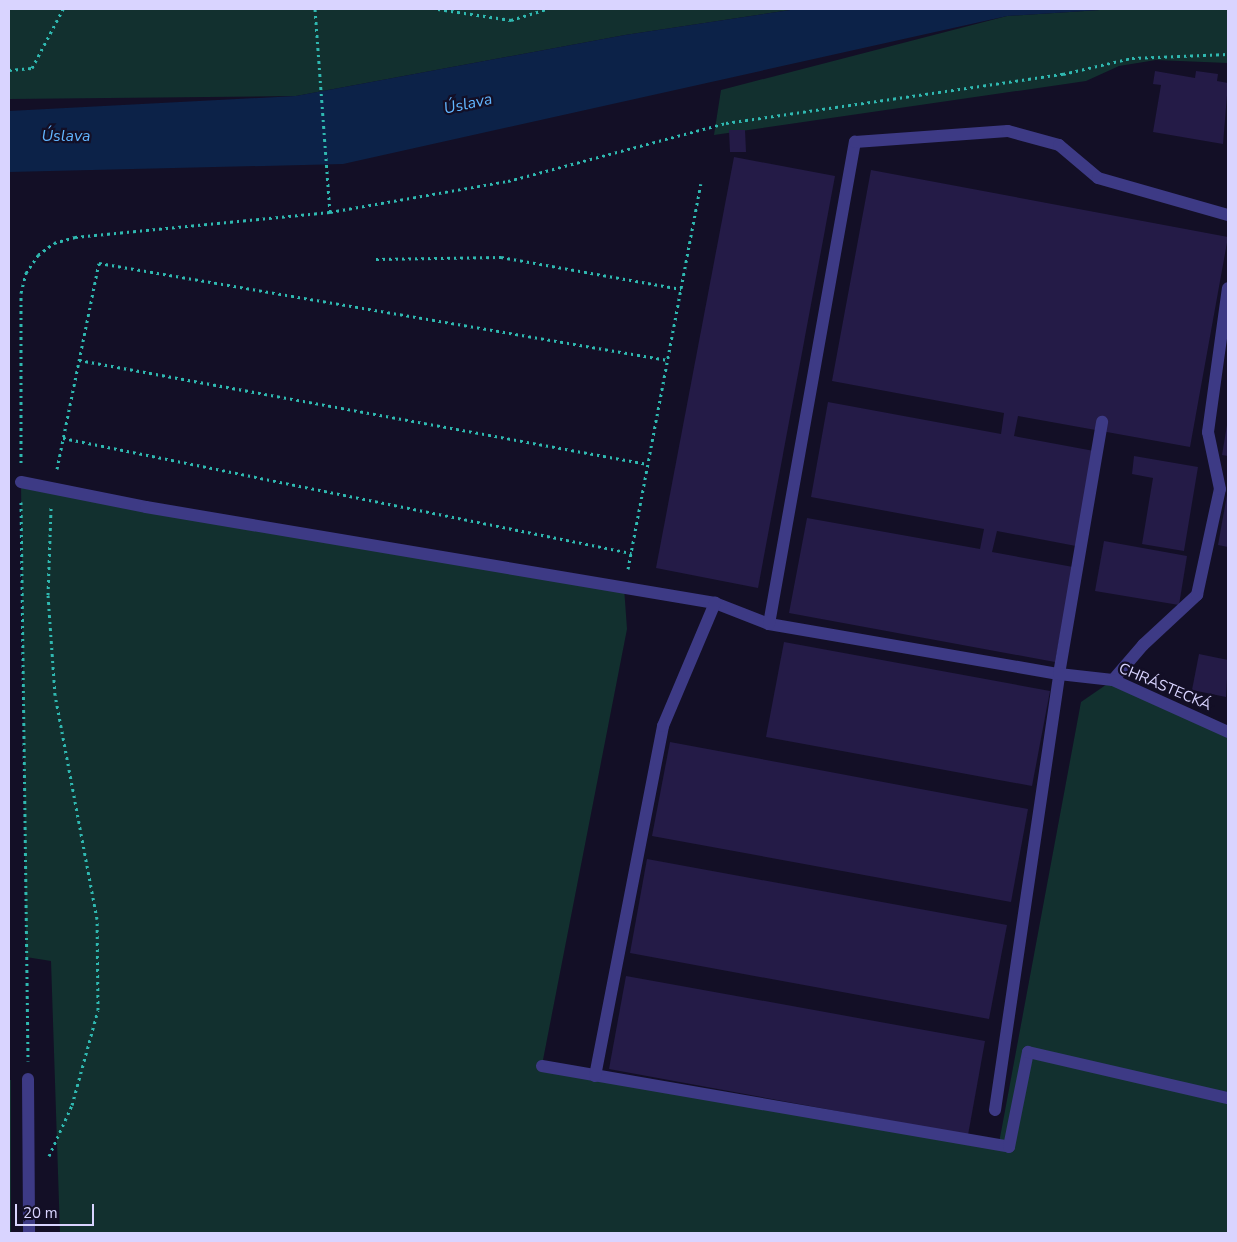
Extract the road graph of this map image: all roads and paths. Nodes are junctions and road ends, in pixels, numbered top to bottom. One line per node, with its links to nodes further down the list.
1 (63, 9): 6 (path)
2 (316, 9): 8 (path)
3 (438, 9): 4 (path)
4 (547, 9)
5 (1228, 54): 8 (path)
6 (9, 70)
7 (701, 184): 12 (path)
8 (330, 212): 18 (path)
9 (1228, 215): 23 (street)
10 (376, 259): 12 (path)
11 (1228, 288): 25 (street)
12 (681, 289): 14 (path)
13 (79, 360): 14 (path); 16 (path); 17 (path)
14 (668, 360): 17 (path)
15 (1102, 422): 24 (street)
16 (63, 438): 19 (path); 20 (path)
17 (648, 464): 20 (path)
18 (21, 482): 19 (street, CHRÁSTECKÁ); 29 (path)
19 (53, 488): 21 (street, CHRÁSTECKÁ); 32 (path)
20 (631, 553): 21 (path)
21 (624, 587): 22 (street, CHRÁSTECKÁ)
22 (715, 603): 23 (street, CHRÁSTECKÁ); 28 (street)
23 (769, 624): 24 (street, CHRÁSTECKÁ)
24 (1058, 674): 25 (street, CHRÁSTECKÁ); 31 (street)
25 (1113, 680): 26 (street, CHRÁSTECKÁ)
26 (1228, 732)
27 (542, 1066): 28 (street)
28 (595, 1076): 30 (street)
29 (28, 1079): 32 (street)
30 (1228, 1098)
31 (995, 1110)
32 (29, 1181): 33 (street)
33 (29, 1233)

